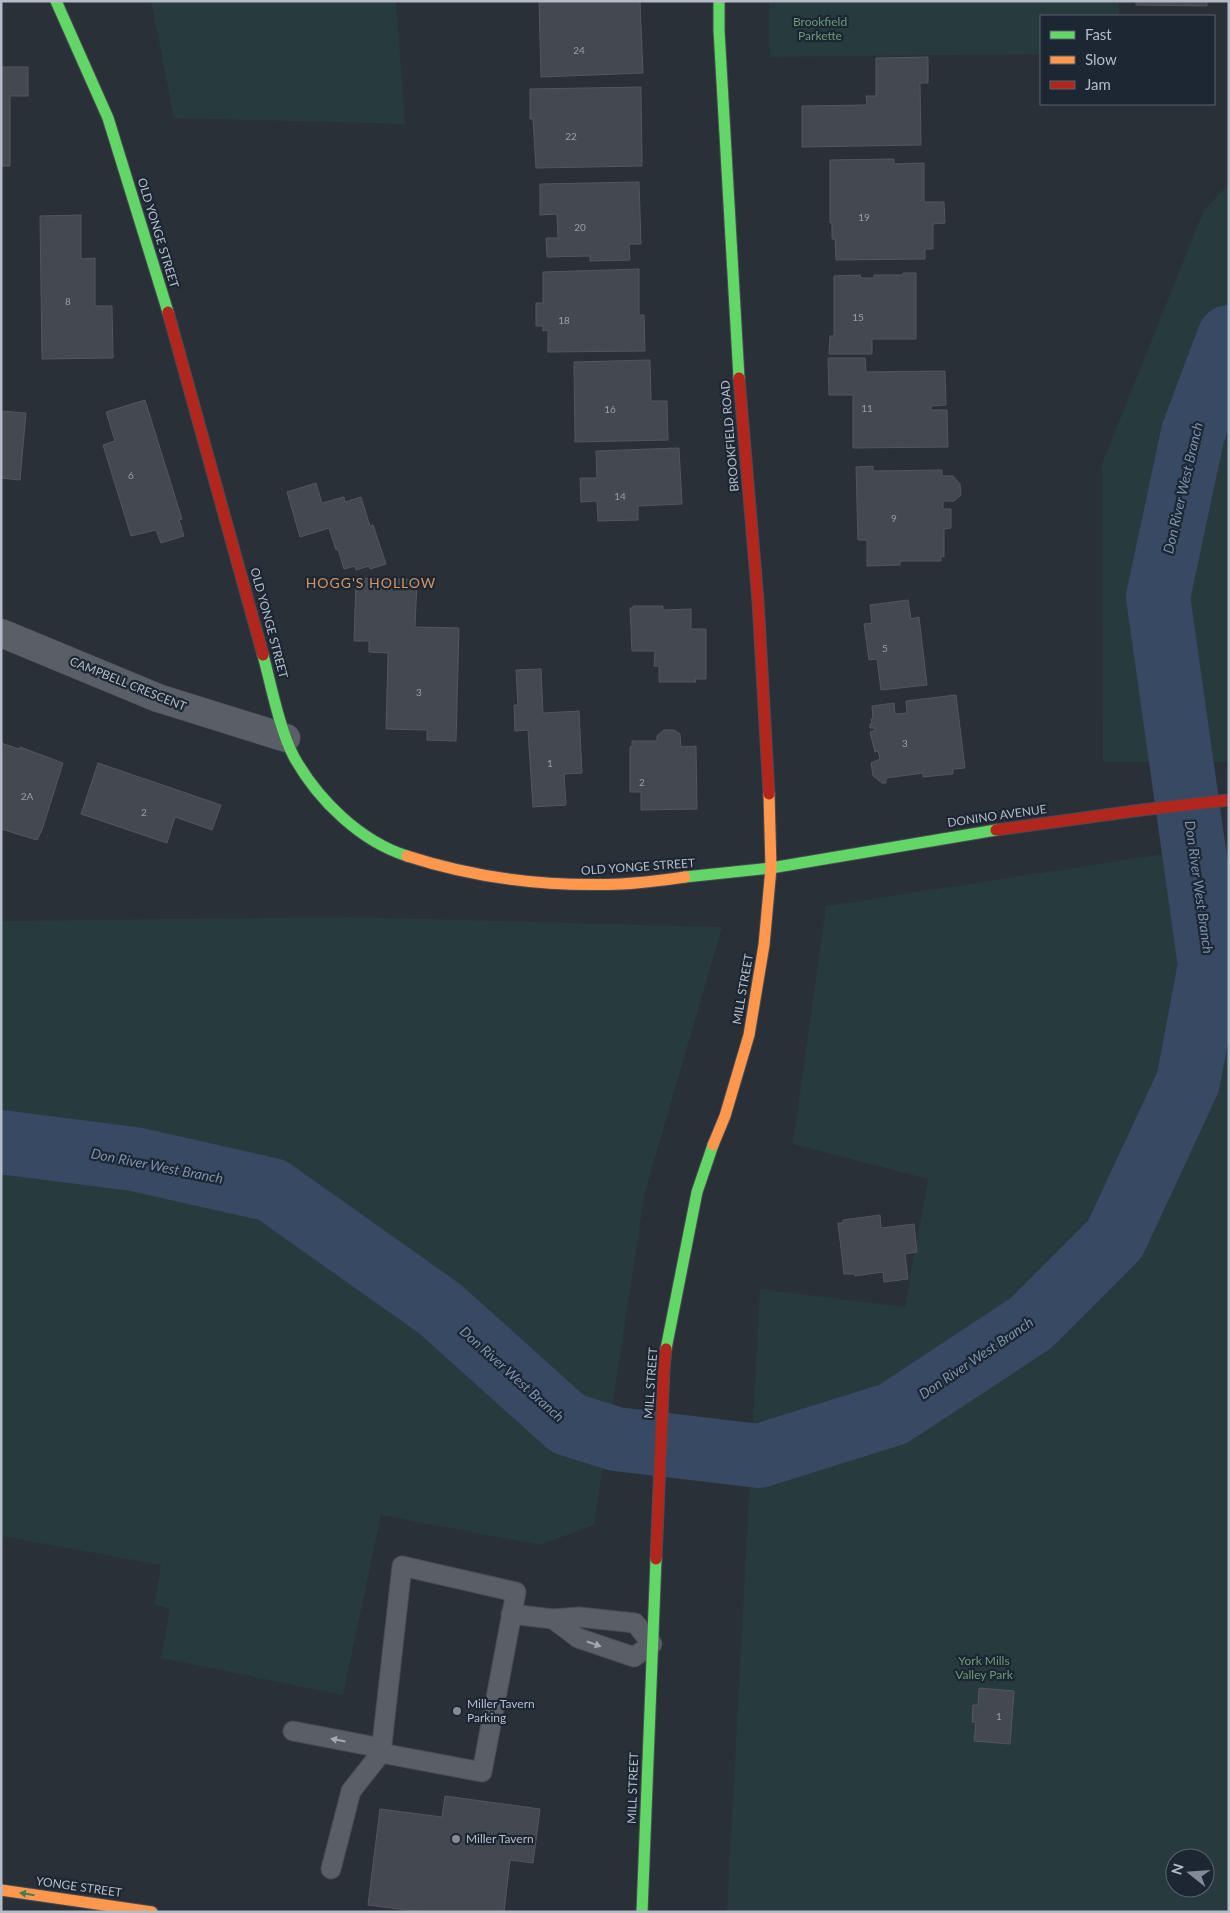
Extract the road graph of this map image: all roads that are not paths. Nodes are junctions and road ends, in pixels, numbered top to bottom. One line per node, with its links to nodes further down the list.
1 (56, 1): 4 (street, OLD YONGE STREET)
2 (719, 1): 6 (street, BROOKFIELD ROAD)
3 (1, 633): 4 (street, CAMPBELL CRESCENT)
4 (286, 738): 6 (street, OLD YONGE STREET)
5 (1229, 800): 6 (street, DONINO AVENUE)
6 (771, 868): 9 (street, MILL STREET)
7 (511, 1614): 8 (lane); 11 (lane); 11 (lane)
8 (553, 1619): 9 (lane); 9 (lane, one-way to 9)
9 (652, 1644): 15 (street, MILL STREET)
10 (293, 1731): 11 (lane, one-way to 10)
11 (381, 1753): 12 (lane)
12 (331, 1869)
13 (1, 1890): 14 (street, YONGE STREET, one-way to 13)
14 (152, 1912)
15 (642, 1912)

